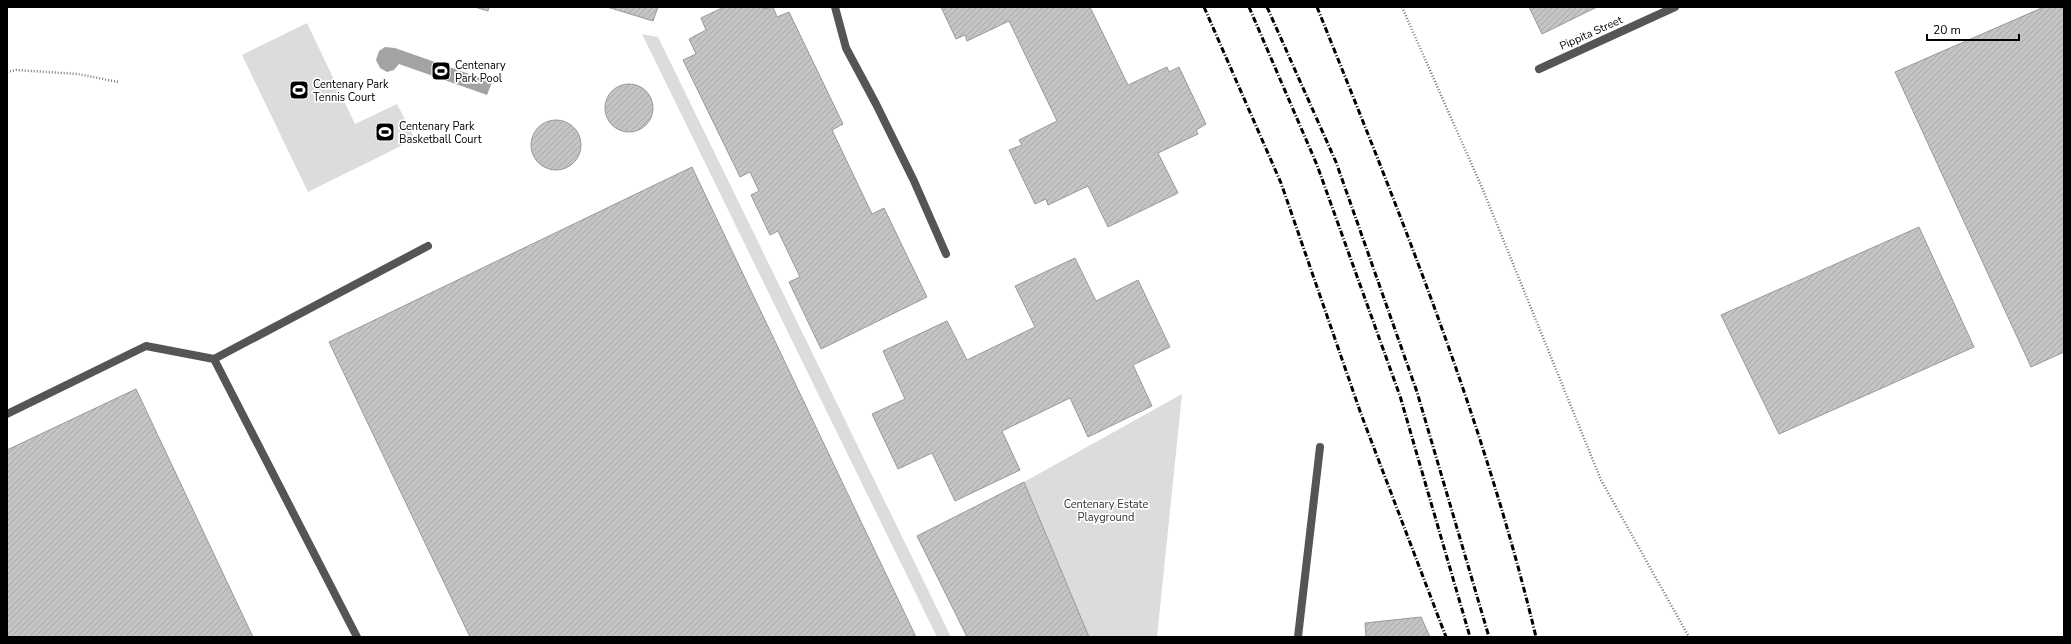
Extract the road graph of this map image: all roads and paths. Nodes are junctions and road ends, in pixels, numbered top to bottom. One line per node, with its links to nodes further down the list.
1 (835, 7): 8 (street)
2 (1402, 7): 14 (path)
3 (1675, 7): 4 (street, Pippita Street)
4 (1539, 69)
5 (7, 72): 6 (path)
6 (118, 82)
7 (428, 246): 9 (street)
8 (946, 254)
9 (214, 359): 10 (street); 12 (street)
10 (7, 414)
11 (1320, 447): 13 (street)
12 (356, 637)
13 (1298, 637)
14 (1689, 637)

